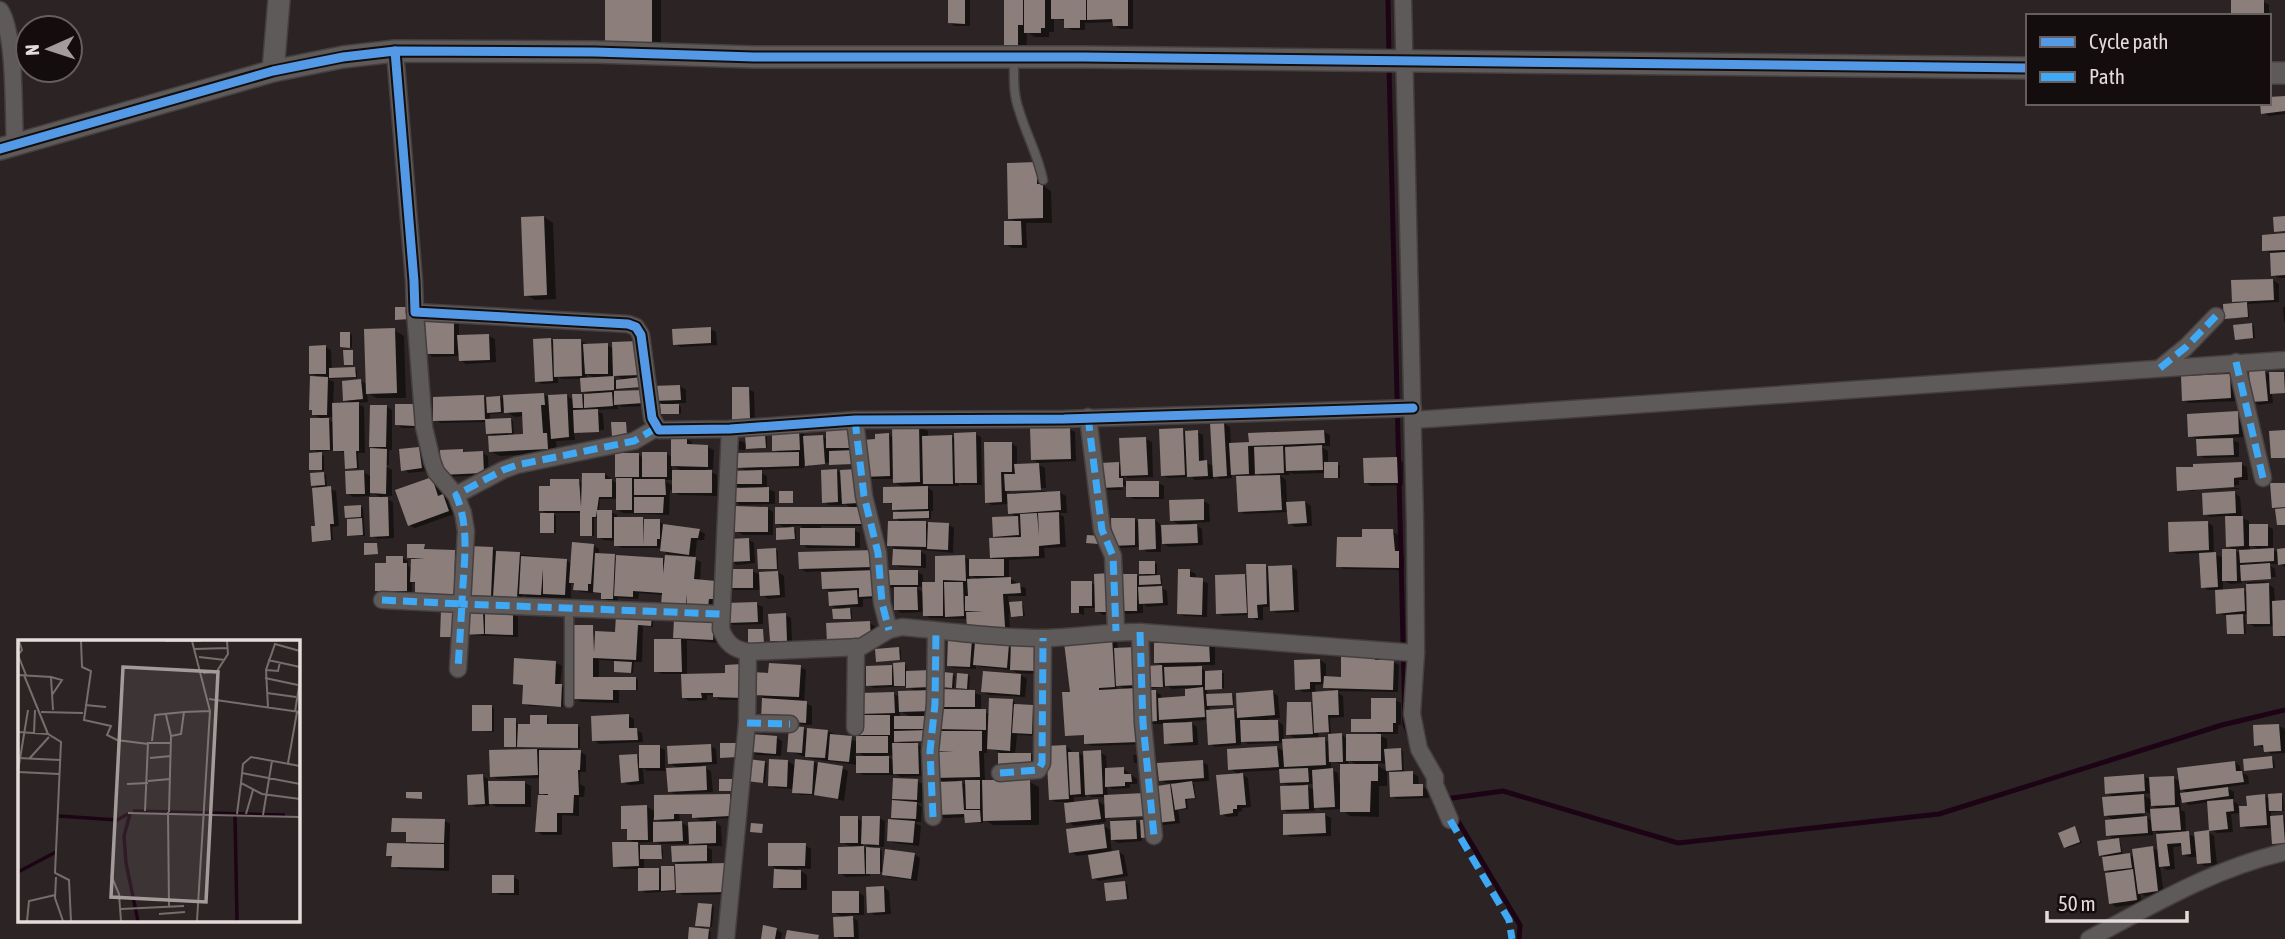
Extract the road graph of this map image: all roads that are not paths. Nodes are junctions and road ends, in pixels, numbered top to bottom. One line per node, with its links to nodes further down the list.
1 (279, 0): 8 (street)
2 (1403, 0): 6 (street)
3 (0, 10): 9 (street)
4 (395, 51): 5 (street); 8 (street); 11 (street)
5 (1014, 57): 6 (street); 10 (lane)
6 (1404, 62): 7 (street); 16 (street)
7 (2026, 68)
8 (273, 71): 9 (street)
9 (8, 146)
10 (1044, 180)
11 (415, 312): 19 (street); 22 (street)
12 (2216, 316): 15 (street)
13 (2285, 360): 14 (street)
14 (2236, 362): 15 (street); 21 (street)
15 (2161, 368): 16 (street)
16 (1405, 411): 17 (street); 34 (street)
17 (1088, 417): 18 (street); 29 (street)
18 (855, 420): 20 (street); 27 (street)
19 (656, 428): 20 (street); 22 (street)
20 (730, 429): 26 (street)
21 (2263, 478)
22 (456, 495): 24 (street)
23 (382, 600): 24 (street)
24 (462, 604): 25 (street); 35 (street)
25 (569, 609): 26 (street); 36 (lane)
26 (720, 614): 33 (street)
27 (889, 630): 28 (street); 32 (street)
28 (936, 631): 31 (street); 41 (street)
29 (1116, 631): 30 (street); 31 (street)
30 (1140, 632): 34 (street); 43 (street)
31 (1043, 638): 40 (street)
32 (856, 647): 33 (street); 39 (street)
33 (748, 652): 37 (street)
34 (1407, 653): 42 (street)
35 (458, 669)
36 (569, 703)
37 (747, 723): 38 (street); 45 (street)
38 (790, 724)
39 (855, 727)
40 (1000, 773)
41 (933, 817)
42 (1450, 820)
43 (1154, 836)
44 (2285, 852): 46 (street)
45 (726, 939)
46 (2089, 939)

